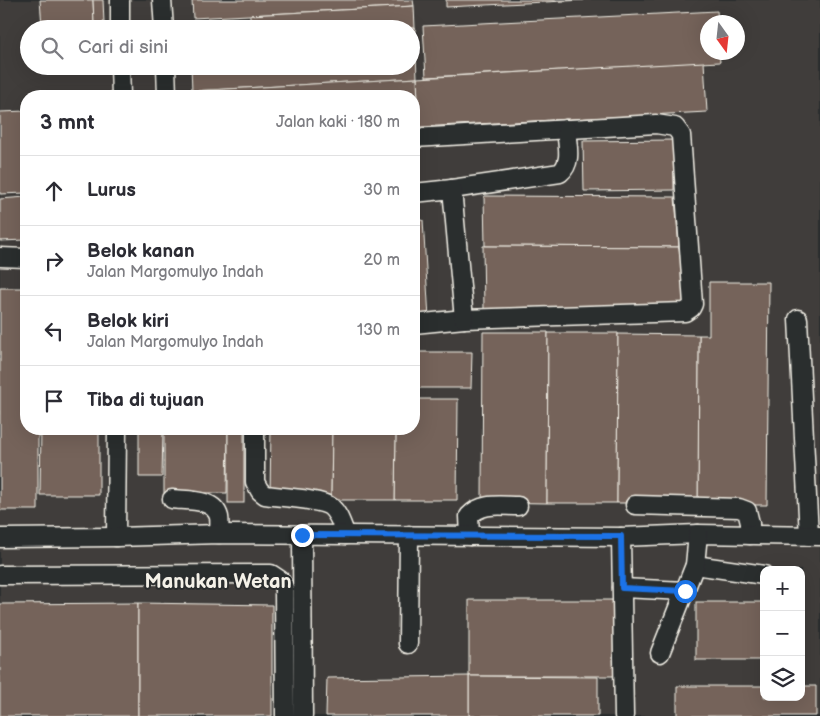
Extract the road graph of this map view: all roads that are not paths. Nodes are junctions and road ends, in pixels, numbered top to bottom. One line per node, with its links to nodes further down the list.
1 (120, 0): 3 (street)
2 (162, 0): 4 (street)
3 (120, 20)
4 (163, 20)
5 (120, 75): 7 (street)
6 (166, 75): 8 (street)
7 (121, 90)
8 (167, 90)
9 (566, 129): 10 (street); 11 (street); 15 (street)
10 (420, 138)
11 (452, 189): 12 (street); 15 (street)
12 (420, 192)
13 (0, 257): 14 (street)
14 (20, 258)
15 (464, 319): 17 (street)
16 (798, 319): 31 (street)
17 (420, 323)
18 (118, 435): 32 (street)
19 (255, 435): 26 (street)
20 (172, 499): 23 (street)
21 (635, 505): 28 (street)
22 (518, 506): 29 (street)
23 (219, 534): 25 (street); 32 (street)
24 (698, 534): 28 (street); 30 (street); 34 (street)
25 (302, 535): 26 (street); 42 (street)
26 (346, 535): 27 (street)
27 (409, 535): 29 (street); 39 (street)
28 (750, 535): 31 (street)
29 (470, 536): 30 (street)
30 (621, 536): 37 (street)
31 (815, 536)
32 (116, 537): 33 (street)
33 (0, 538)
34 (696, 565): 35 (street); 38 (street)
35 (760, 574)
36 (0, 575): 41 (street)
37 (622, 588): 38 (street); 43 (street)
38 (685, 591): 40 (street)
39 (408, 644)
40 (660, 653)
41 (285, 716)
42 (303, 716)
43 (624, 716)

